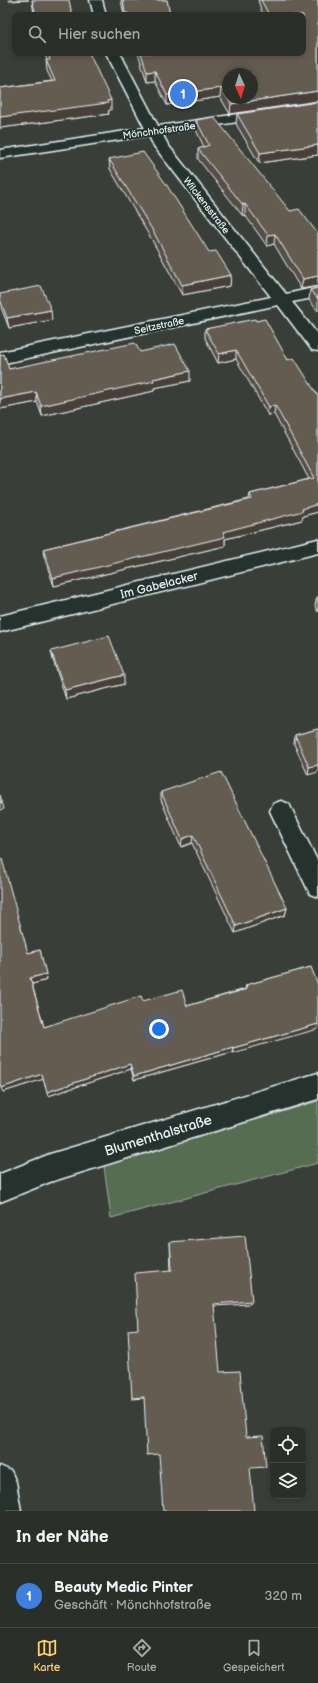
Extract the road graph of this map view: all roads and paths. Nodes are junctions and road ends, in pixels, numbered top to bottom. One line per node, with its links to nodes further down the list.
1 (96, 0): 2 (street)
2 (99, 12)
3 (114, 56): 5 (street, Wilckensstraße)
4 (318, 106): 5 (street, Mönchhofstraße)
5 (152, 131): 6 (street, Mönchhofstraße); 8 (street, Wilckensstraße)
6 (0, 154)
7 (318, 292): 8 (street, Seitzstraße)
8 (281, 299): 9 (street, Wilckensstraße); 10 (street, Seitzstraße)
9 (318, 346)
10 (0, 358)
11 (318, 546): 12 (street, Im Gabelacker)
12 (0, 624)
13 (281, 811): 14 (street)
14 (318, 886)
15 (318, 1086): 16 (street, Blumenthalstraße)
16 (0, 1188)
17 (0, 1482): 18 (street)
18 (6, 1511)

